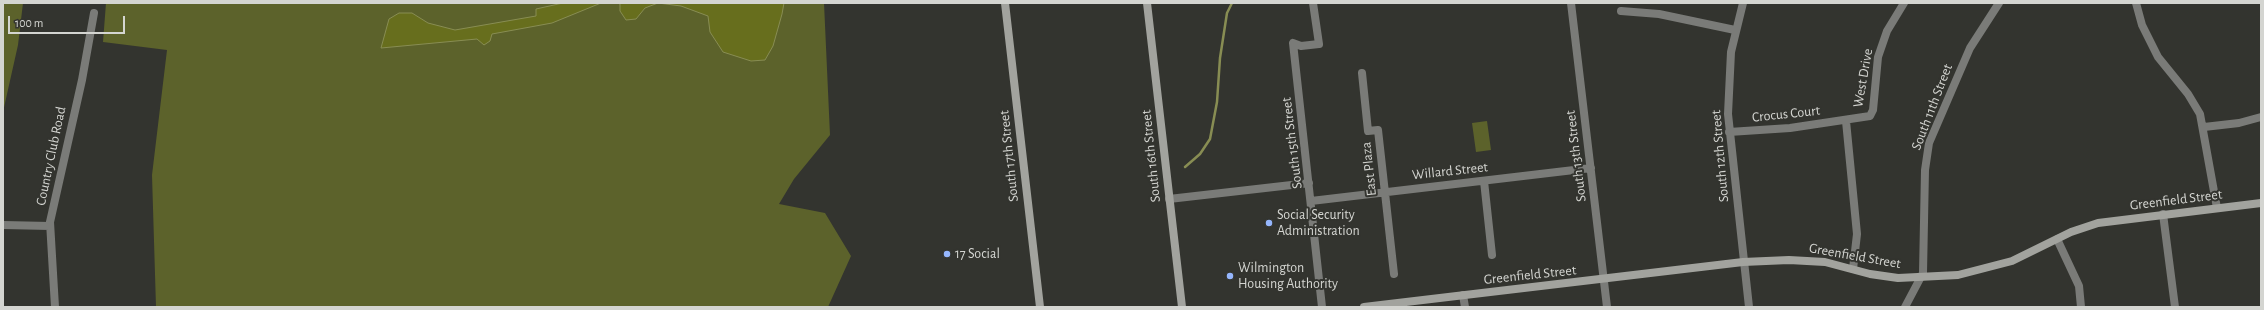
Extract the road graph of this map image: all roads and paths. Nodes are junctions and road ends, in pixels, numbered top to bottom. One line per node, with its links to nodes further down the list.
1 (1005, 3): 37 (main road, South 17th Street)
2 (1147, 3): 21 (main road, South 16th Street)
3 (1313, 3): 19 (street, South 15th Street)
4 (1571, 3): 17 (street, South 13th Street)
5 (1743, 3): 11 (street, South 12th Street)
6 (1904, 3): 14 (street, West Drive)
7 (1998, 3): 33 (street, South 11th Street)
8 (2136, 3): 15 (street)
9 (1621, 11): 11 (street)
10 (94, 12): 27 (street, Country Club Road)
11 (1735, 30): 16 (street, South 12th Street)
12 (1362, 73): 20 (street, East Plaza)
13 (2261, 117): 15 (street)
14 (1846, 121): 16 (street, Crocus Court); 31 (street)
15 (2204, 127): 24 (street)
16 (1728, 132): 30 (street, South 12th Street)
17 (1591, 168): 18 (street, Willard Street); 34 (street, South 13th Street)
18 (1484, 181): 20 (street, Willard Street); 29 (street)
19 (1309, 183): 21 (street); 22 (street, South 15th Street)
20 (1384, 192): 22 (street, Willard Street); 32 (street, East Plaza)
21 (1169, 199): 38 (main road, South 16th Street)
22 (1311, 201): 39 (street, South 15th Street)
23 (2261, 203): 24 (main road, Greenfield Street)
24 (2216, 208): 25 (main road, Greenfield Street)
25 (2163, 214): 28 (main road, Greenfield Street); 46 (street)
26 (3, 225): 27 (street)
27 (50, 226): 36 (street, Country Club Road)
28 (2057, 239): 33 (main road, Greenfield Street); 45 (street)
29 (1492, 255)
30 (1744, 262): 31 (main road, Greenfield Street); 34 (main road, Greenfield Street); 43 (street, South 12th Street)
31 (1853, 270): 33 (main road, Greenfield Street)
32 (1394, 274)
33 (1920, 278): 44 (street, South 11th Street)
34 (1604, 280): 35 (main road, Greenfield Street); 42 (street, South 13th Street)
35 (1463, 295): 40 (main road, Greenfield Street); 41 (street)
36 (55, 307)
37 (1040, 307)
38 (1182, 307)
39 (1322, 307)
40 (1364, 307)
41 (1464, 307)
42 (1607, 307)
43 (1749, 307)
44 (1904, 307)
45 (2081, 307)
46 (2175, 307)

